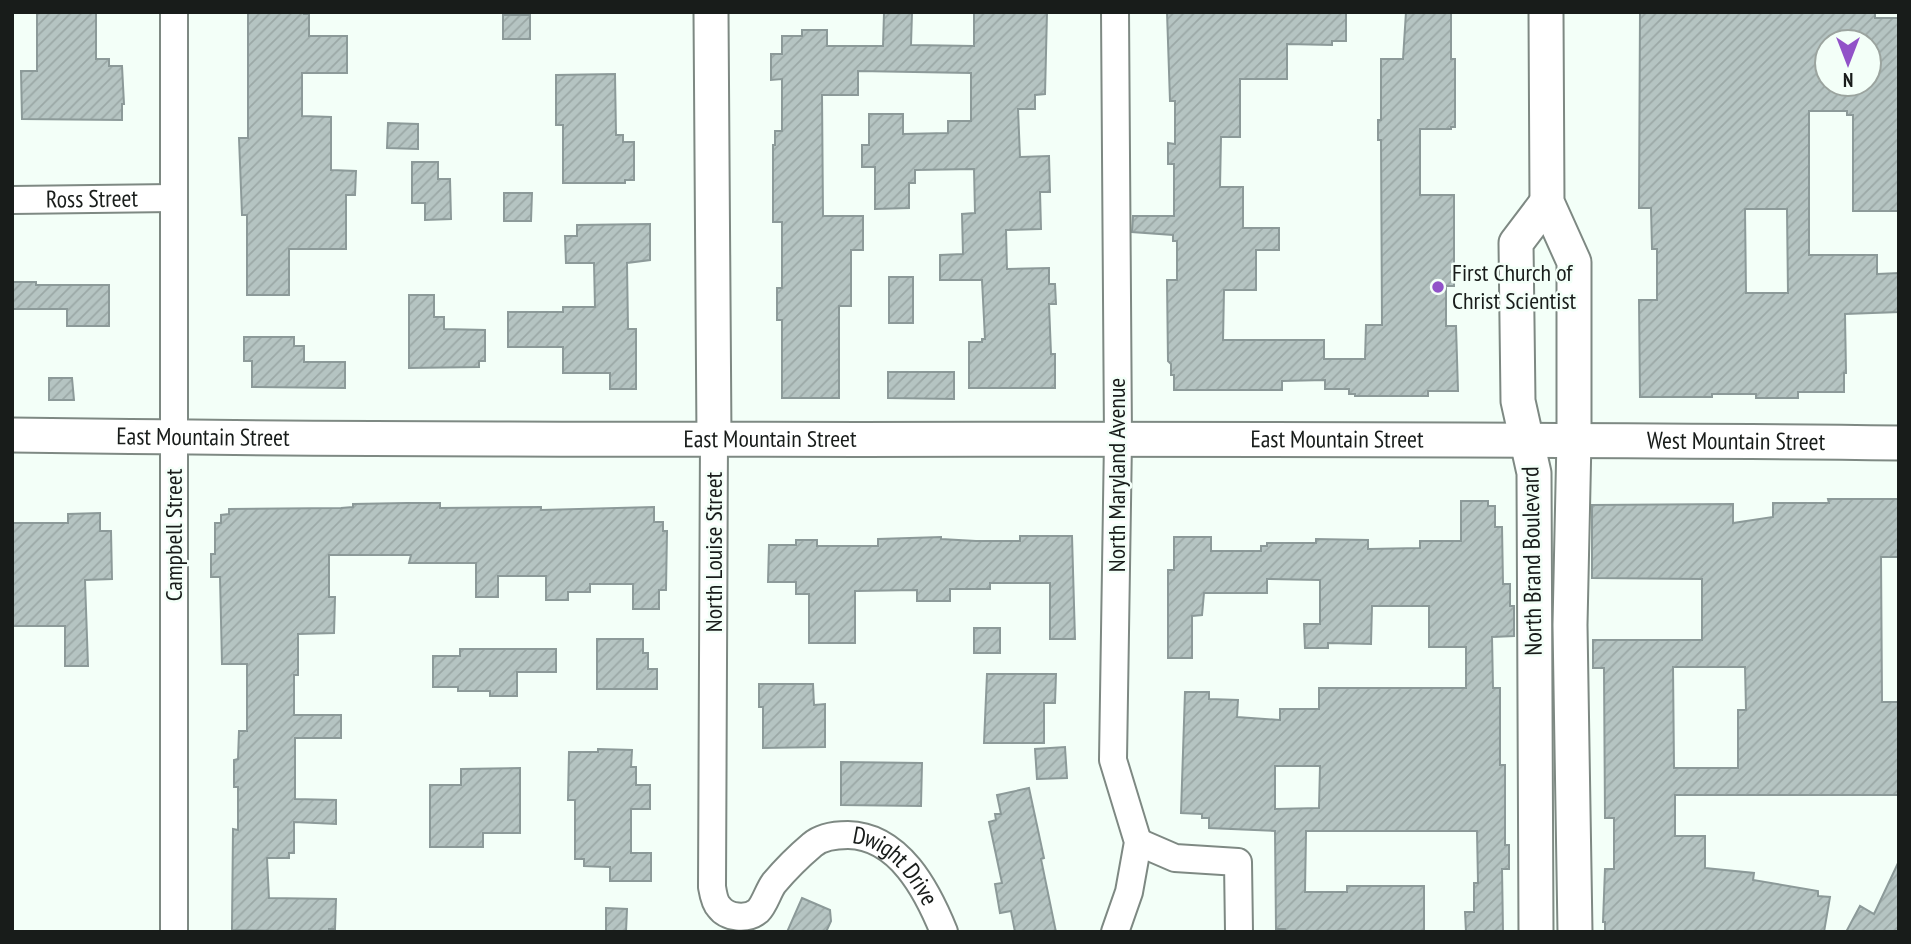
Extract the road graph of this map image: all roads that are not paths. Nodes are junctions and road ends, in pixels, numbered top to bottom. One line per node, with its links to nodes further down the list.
1 (173, 12): 5 (street, Campbell Street)
2 (711, 12): 10 (street, North Louise Street)
3 (1115, 12): 13 (street, North Maryland Avenue)
4 (1546, 12): 7 (street, North Brand Boulevard)
5 (173, 198): 6 (street, Ross Street); 9 (street, Campbell Street)
6 (12, 200)
7 (1547, 202): 11 (street, North Brand Boulevard); 12 (street, North Brand Boulevard)
8 (12, 435): 9 (street, East Mountain Street)
9 (173, 437): 10 (street, East Mountain Street); 17 (street, Campbell Street)
10 (714, 439): 13 (street, East Mountain Street); 16 (street, North Louise Street)
11 (1526, 439): 12 (street, East Mountain Street); 13 (street, East Mountain Street); 21 (street, North Brand Boulevard)
12 (1574, 439): 14 (street, West Mountain Street); 22 (street, North Brand Boulevard)
13 (1118, 440): 15 (street, North Maryland Avenue)
14 (1899, 443)
15 (1138, 842): 19 (street, North Maryland Avenue); 20 (street)
16 (731, 916): 18 (street, Dwight Drive)
17 (174, 932)
18 (944, 932)
19 (1115, 932)
20 (1239, 932)
21 (1536, 932)
22 (1575, 932)

